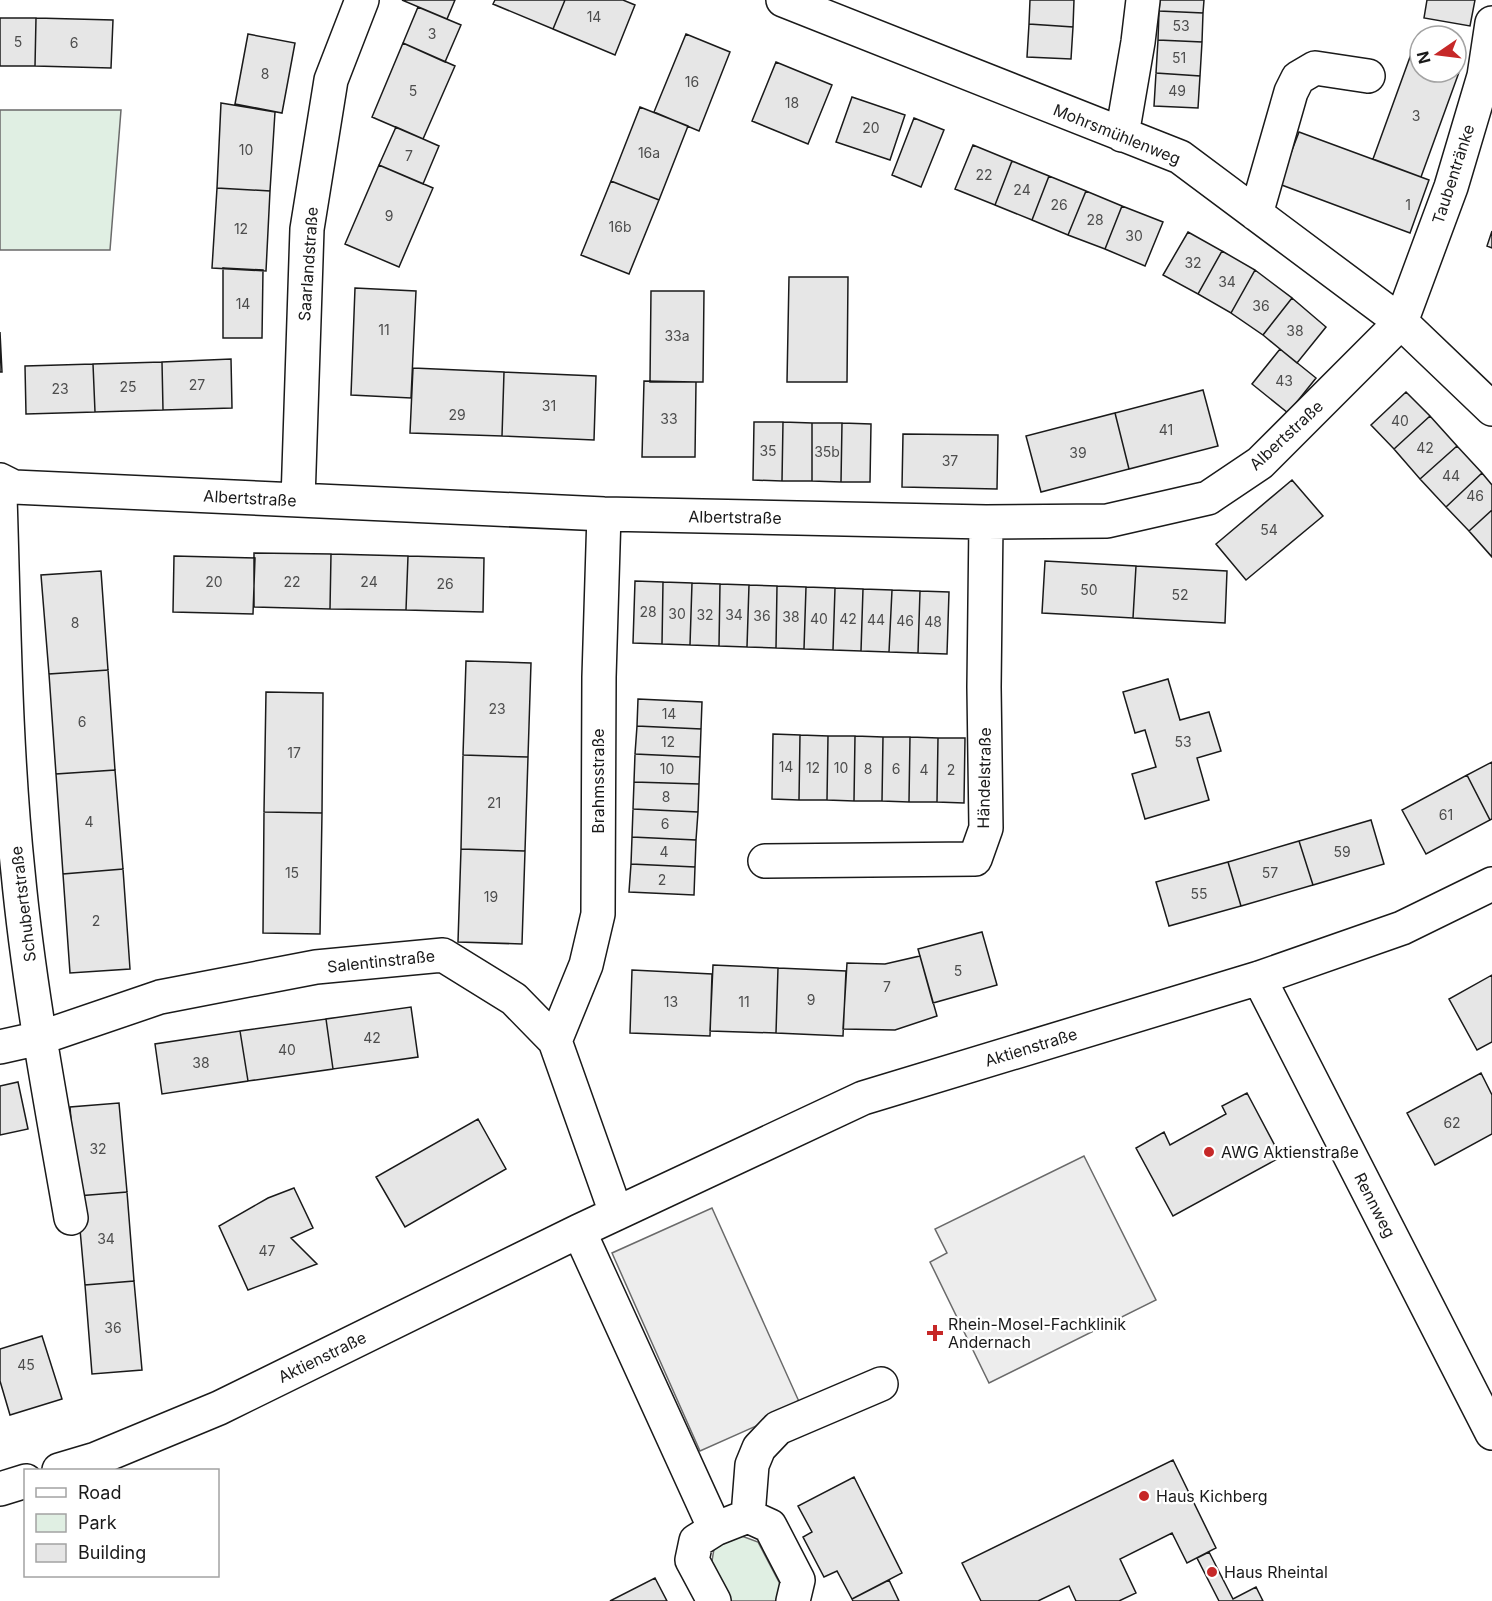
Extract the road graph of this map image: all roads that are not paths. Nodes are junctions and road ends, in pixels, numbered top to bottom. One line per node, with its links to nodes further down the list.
1 (362, 0): 12 (street, Saarlandstraße)
2 (783, 0): 6 (street, Mohrsmühlenweg)
3 (1143, 0): 6 (street)
4 (1492, 22): 8 (street, Taubentränke)
5 (1368, 76): 7 (street)
6 (1122, 135): 7 (street, Mohrsmühlenweg)
7 (1256, 214): 8 (street, Mohrsmühlenweg)
8 (1401, 322): 9 (street, Mohrsmühlenweg); 14 (street, Albertstraße)
9 (1492, 409)
10 (0, 480): 12 (street, Albertstraße)
11 (0, 496): 15 (street, Schubertstraße)
12 (298, 500): 13 (street, Albertstraße)
13 (604, 514): 14 (street, Albertstraße); 21 (street, Brahmsstraße)
14 (986, 522): 17 (street, Händelstraße)
15 (3, 662): 16 (street, Schubertstraße)
16 (8, 846): 20 (street, Schubertstraße)
17 (765, 861)
18 (1492, 884): 19 (street, Aktienstraße)
19 (1259, 978): 23 (street, Aktienstraße); 27 (street, Rennweg)
20 (40, 1038): 21 (street, Salentinstraße); 22 (street, Salentinstraße); 24 (street)
21 (555, 1041): 23 (street, Salentinstraße)
22 (0, 1047)
23 (616, 1213): 25 (street, Aktienstraße)
24 (70, 1218)
25 (579, 1231): 28 (street, Aktienstraße); 32 (street)
26 (881, 1384): 31 (street)
27 (1492, 1432)
28 (62, 1469)
29 (24, 1482): 30 (street)
30 (0, 1489)
31 (748, 1516): 32 (street); 34 (street)
32 (715, 1529): 33 (street)
33 (714, 1601)
34 (793, 1601)

